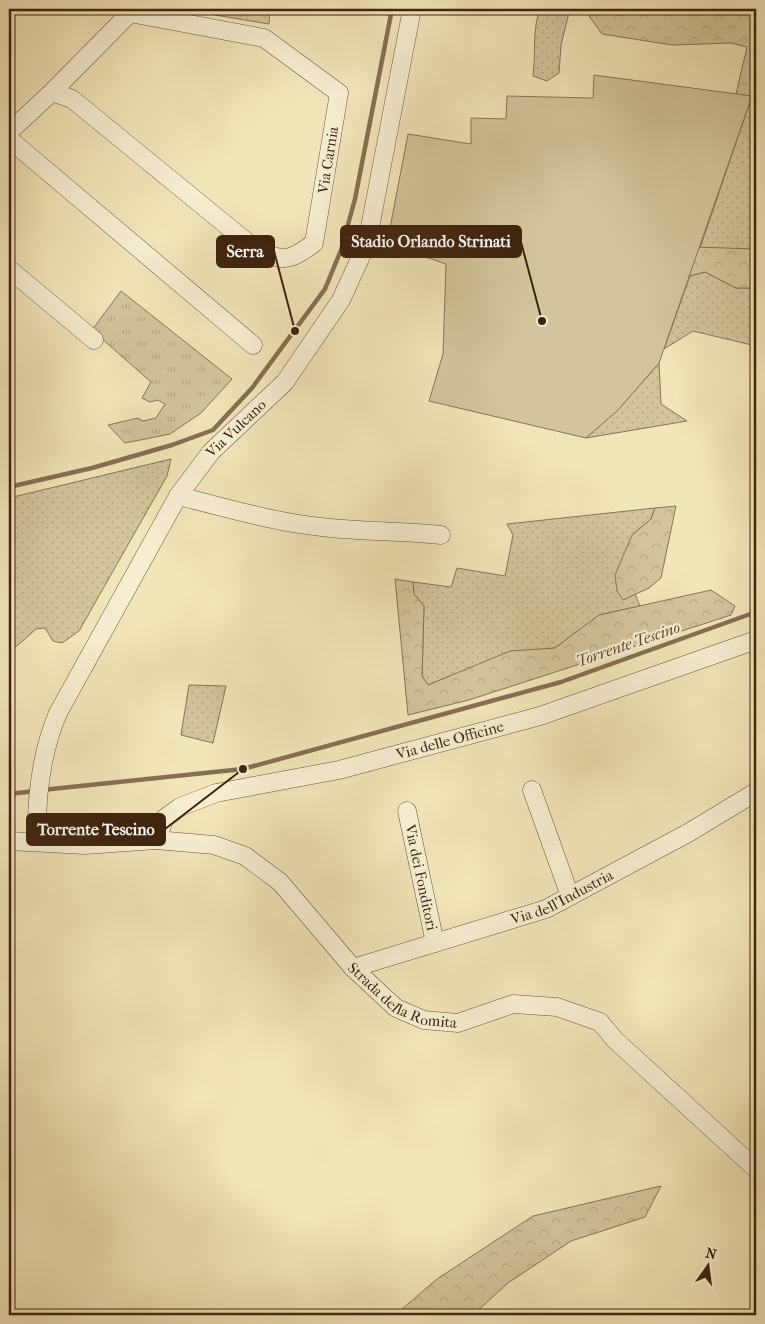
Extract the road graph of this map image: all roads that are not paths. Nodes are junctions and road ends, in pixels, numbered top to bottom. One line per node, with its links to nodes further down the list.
1 (412, 9): 8 (street, Via Vulcano)
2 (52, 92): 2 (street, Via Carnia); 3 (street, Via Carnia)
3 (9, 132)
4 (9, 139): 7 (street)
5 (9, 269): 6 (street)
6 (94, 340)
7 (253, 345)
8 (178, 496): 9 (street); 16 (street, Via Vulcano)
9 (441, 535)
10 (756, 640): 14 (street, Via delle Officine)
11 (532, 790): 17 (street)
12 (756, 792): 17 (street, Via dell'Industria)
13 (407, 811): 18 (street, Via dei Fonditori)
14 (156, 840): 16 (street, Strada della Romita); 19 (street, Strada della Romita)
15 (9, 841): 16 (street, Strada della Romita)
16 (37, 841)
17 (570, 896): 18 (street, Via dell'Industria)
18 (435, 943): 19 (street, Via dell'Industria)
19 (353, 968): 20 (street, Strada della Romita)
20 (756, 1169)

